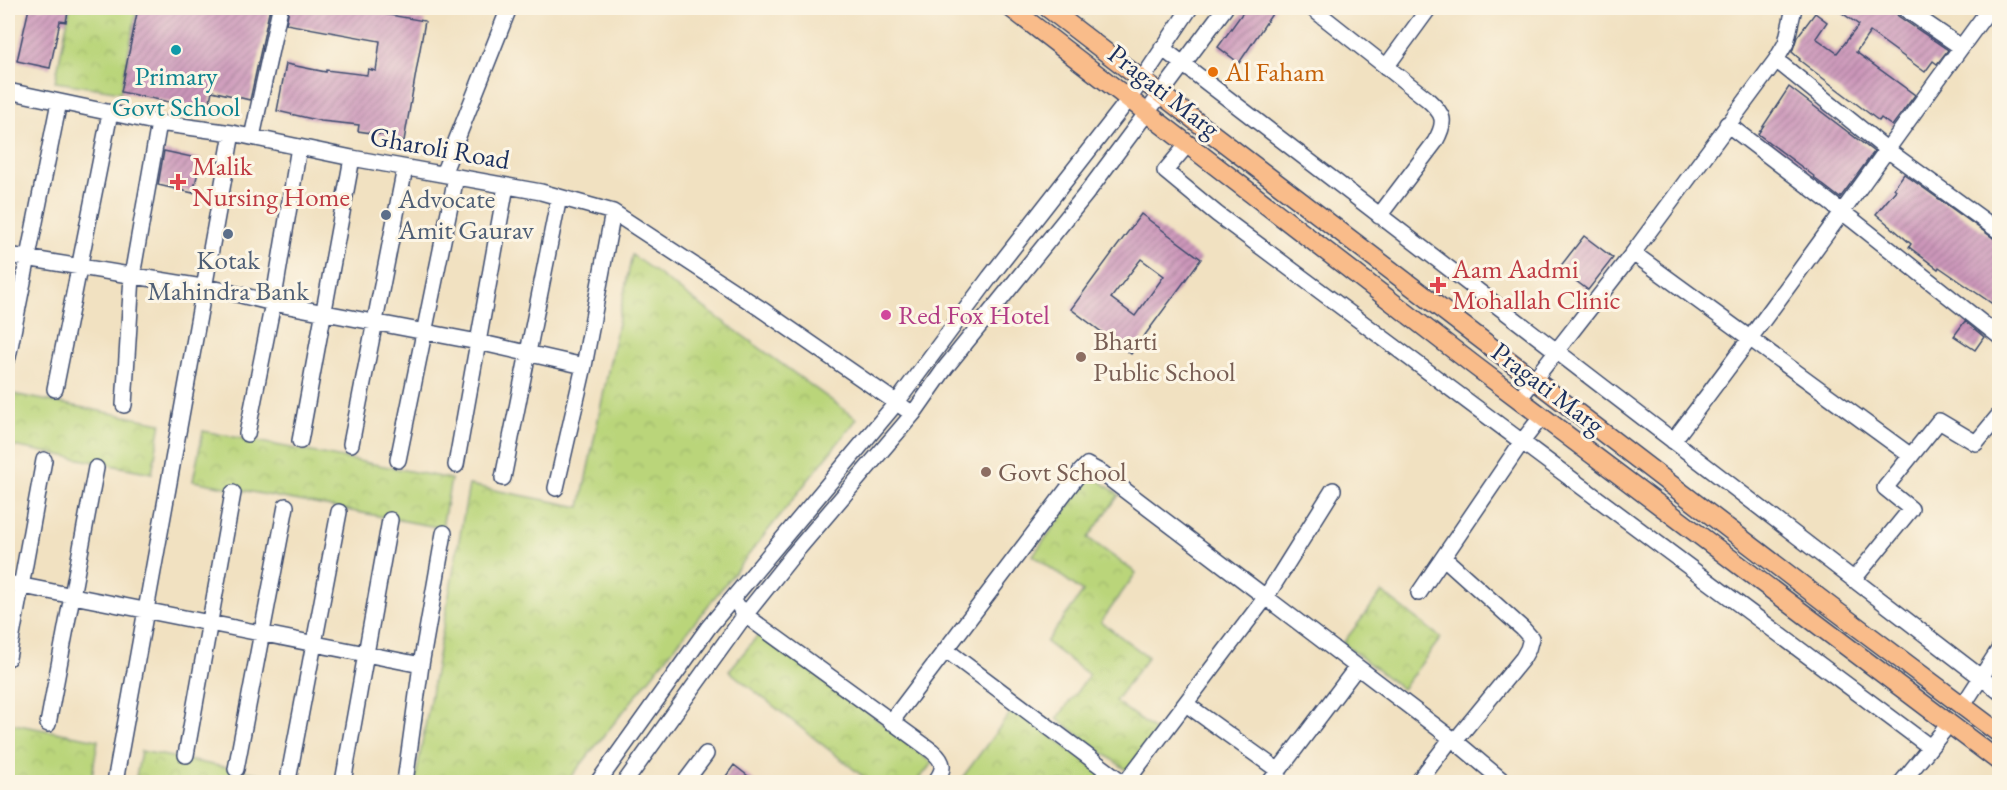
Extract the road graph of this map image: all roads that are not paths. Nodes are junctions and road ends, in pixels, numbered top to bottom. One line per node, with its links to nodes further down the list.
1 (280, 8): 27 (street)
2 (509, 8): 33 (street)
3 (1011, 8): 20 (main road, Pragati Marg)
4 (1048, 8): 17 (main road, Pragati Marg)
5 (1190, 8): 13 (street)
6 (1225, 8): 15 (street)
7 (1312, 8): 16 (street)
8 (1429, 8): 16 (street)
9 (1794, 8): 14 (street)
10 (1904, 8): 12 (street)
11 (1990, 8): 12 (street)
12 (1961, 47): 30 (street)
13 (1162, 48): 15 (street); 17 (street)
14 (1776, 60): 25 (street); 30 (street)
15 (1182, 65): 19 (street); 38 (street)
16 (1386, 67): 38 (street)
17 (1142, 80): 19 (main road, Pragati Marg); 20 (street)
18 (8, 91): 21 (street, Gharoli Road)
19 (1161, 93): 22 (street); 57 (main road, Pragati Marg)
20 (1129, 99): 22 (main road, Pragati Marg); 60 (street)
21 (59, 102): 23 (street, Gharoli Road); 42 (street)
22 (1147, 112): 28 (main road, Pragati Marg); 62 (street)
23 (110, 113): 24 (street, Gharoli Road); 43 (street)
24 (159, 123): 26 (street, Gharoli Road); 44 (street)
25 (1727, 124): 37 (street); 40 (street)
26 (232, 134): 27 (street, Gharoli Road); 45 (street)
27 (252, 137): 29 (street, Gharoli Road)
28 (1188, 144): 59 (main road, Pragati Marg); 68 (street)
29 (298, 147): 31 (street, Gharoli Road); 46 (street)
30 (1886, 149): 37 (street); 39 (street)
31 (352, 158): 32 (street, Gharoli Road); 47 (street)
32 (405, 168): 33 (street, Gharoli Road); 48 (street)
33 (450, 175): 34 (street, Gharoli Road); 49 (street)
34 (506, 186): 35 (street, Gharoli Road); 52 (street)
35 (559, 197): 36 (street, Gharoli Road); 54 (street)
36 (613, 212): 56 (street); 60 (street, Gharoli Road)
37 (1844, 213): 50 (street); 51 (street)
38 (1379, 216): 53 (street)
39 (2000, 232)
40 (1633, 253): 51 (street); 53 (street)
41 (8, 255): 42 (street)
42 (28, 258): 43 (street); 55 (street)
43 (81, 267): 44 (street); 58 (street)
44 (132, 276): 45 (street); 61 (street)
45 (204, 287): 46 (street); 90 (street)
46 (273, 303): 47 (street); 65 (street)
47 (323, 312): 48 (street); 66 (street)
48 (373, 323): 49 (street); 69 (street)
49 (425, 333): 52 (street); 72 (street)
50 (2000, 337)
51 (1752, 338): 67 (street); 70 (street)
52 (478, 342): 54 (street); 73 (street)
53 (1555, 351): 57 (street); 67 (street)
54 (527, 353): 56 (street); 75 (street)
55 (8, 357)
56 (584, 366): 76 (street)
57 (1534, 380): 59 (street); 104 (main road, Pragati Marg)
58 (55, 389)
59 (1519, 399): 64 (main road, Pragati Marg)
60 (897, 402): 62 (street, Gharoli Road); 89 (street)
61 (124, 405)
62 (914, 414): 91 (street)
63 (2000, 414): 70 (street)
64 (1542, 416): 68 (street); 107 (main road, Pragati Marg)
65 (247, 434)
66 (300, 441)
67 (1673, 441): 84 (street)
68 (1521, 443): 83 (street); 110 (street)
69 (351, 444)
70 (1911, 456): 84 (street)
71 (44, 460): 85 (street)
72 (398, 460)
73 (456, 465)
74 (96, 468): 87 (street)
75 (503, 478)
76 (556, 488)
77 (1333, 490): 88 (street)
78 (233, 493): 92 (street)
79 (286, 506): 93 (street)
80 (339, 512): 94 (street)
81 (390, 520): 97 (street)
82 (444, 533): 99 (street)
83 (1444, 558): 86 (street); 109 (street)
84 (1853, 580): 101 (street)
85 (14, 585): 87 (street); 98 (street)
86 (1419, 593)
87 (72, 596): 90 (street); 106 (street)
88 (1266, 597): 96 (street); 100 (street); 103 (street)
89 (732, 598): 91 (street); 120 (street)
90 (146, 610): 92 (street); 117 (street)
91 (745, 615): 105 (street); 121 (street)
92 (210, 623): 93 (street); 112 (street)
93 (262, 633): 94 (street); 114 (street)
94 (314, 643): 97 (street); 115 (street)
95 (2000, 648): 101 (street)
96 (945, 650): 105 (street); 124 (street)
97 (366, 653): 99 (street); 118 (street)
98 (8, 658)
99 (421, 665): 119 (street)
100 (1357, 667): 109 (street); 116 (street)
101 (1980, 678): 102 (street); 104 (street)
102 (2000, 692)
103 (1186, 705): 116 (street); 124 (street)
104 (1962, 706): 108 (main road, Pragati Marg)
105 (891, 722): 123 (street)
106 (48, 724)
107 (1949, 724): 110 (street); 113 (main road, Pragati Marg)
108 (2000, 734)
109 (1453, 740): 125 (street); 126 (street)
110 (1930, 747): 127 (street)
111 (706, 754): 122 (street)
112 (186, 755)
113 (2000, 762)
114 (236, 769)
115 (289, 775)
116 (1274, 777)
117 (115, 783)
118 (343, 783)
119 (405, 783)
120 (598, 783)
121 (625, 783)
122 (685, 783)
123 (934, 783)
124 (1124, 783)
125 (1418, 783)
126 (1504, 783)
127 (1902, 783)

